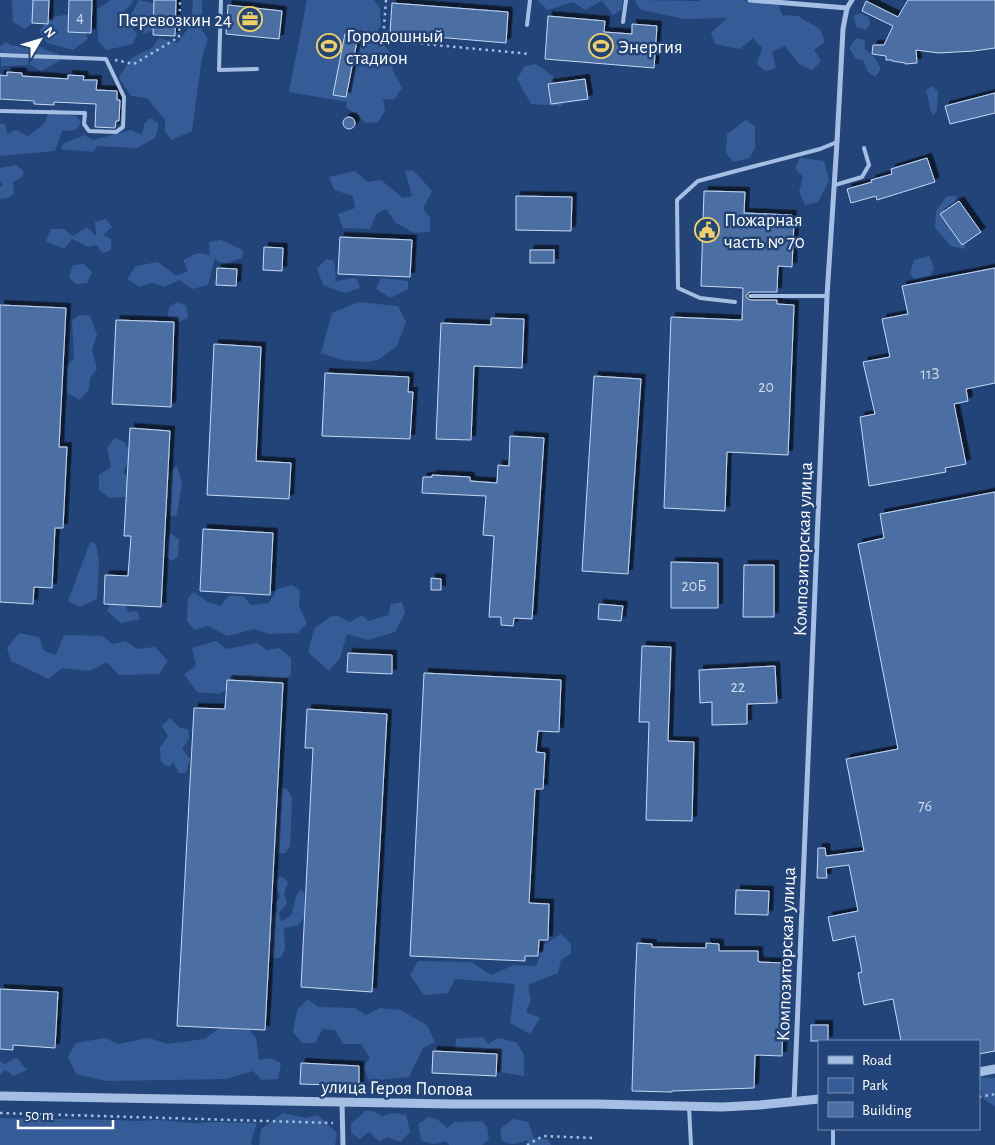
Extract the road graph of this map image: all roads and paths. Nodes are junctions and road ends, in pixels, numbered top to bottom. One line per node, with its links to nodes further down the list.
1 (180, 0): 13 (path)
2 (221, 0): 14 (lane)
3 (386, 0): 12 (path)
4 (530, 0): 10 (lane)
5 (626, 0): 9 (lane)
6 (750, 0): 8 (street)
7 (852, 0): 8 (street, Композиторская улица)
8 (846, 8): 16 (street, Композиторская улица)
9 (624, 22)
10 (528, 25)
11 (0, 54): 13 (lane)
12 (530, 54)
13 (106, 59): 15 (lane)
14 (258, 69)
15 (0, 111)
16 (837, 142): 18 (street, Композиторская улица); 21 (lane)
17 (864, 148): 18 (lane)
18 (834, 185): 20 (street, Композиторская улица)
19 (750, 296): 20 (lane)
20 (827, 296): 29 (street, Композиторская улица)
21 (735, 302)
22 (995, 1069): 23 (street)
23 (980, 1072)
24 (995, 1094): 26 (path)
25 (0, 1096): 28 (street, улица Героя Попова)
26 (980, 1097)
27 (818, 1099): 29 (street, улица Героя Попова)
28 (342, 1102): 30 (street, улица Героя Попова); 32 (street)
29 (794, 1102): 30 (street, улица Героя Попова)
30 (689, 1107): 37 (lane)
31 (0, 1113): 32 (path)
32 (342, 1123): 35 (street)
33 (834, 1130): 38 (lane)
34 (595, 1138): 36 (path)
35 (343, 1145)
36 (527, 1145)
37 (691, 1145)
38 (833, 1145)

